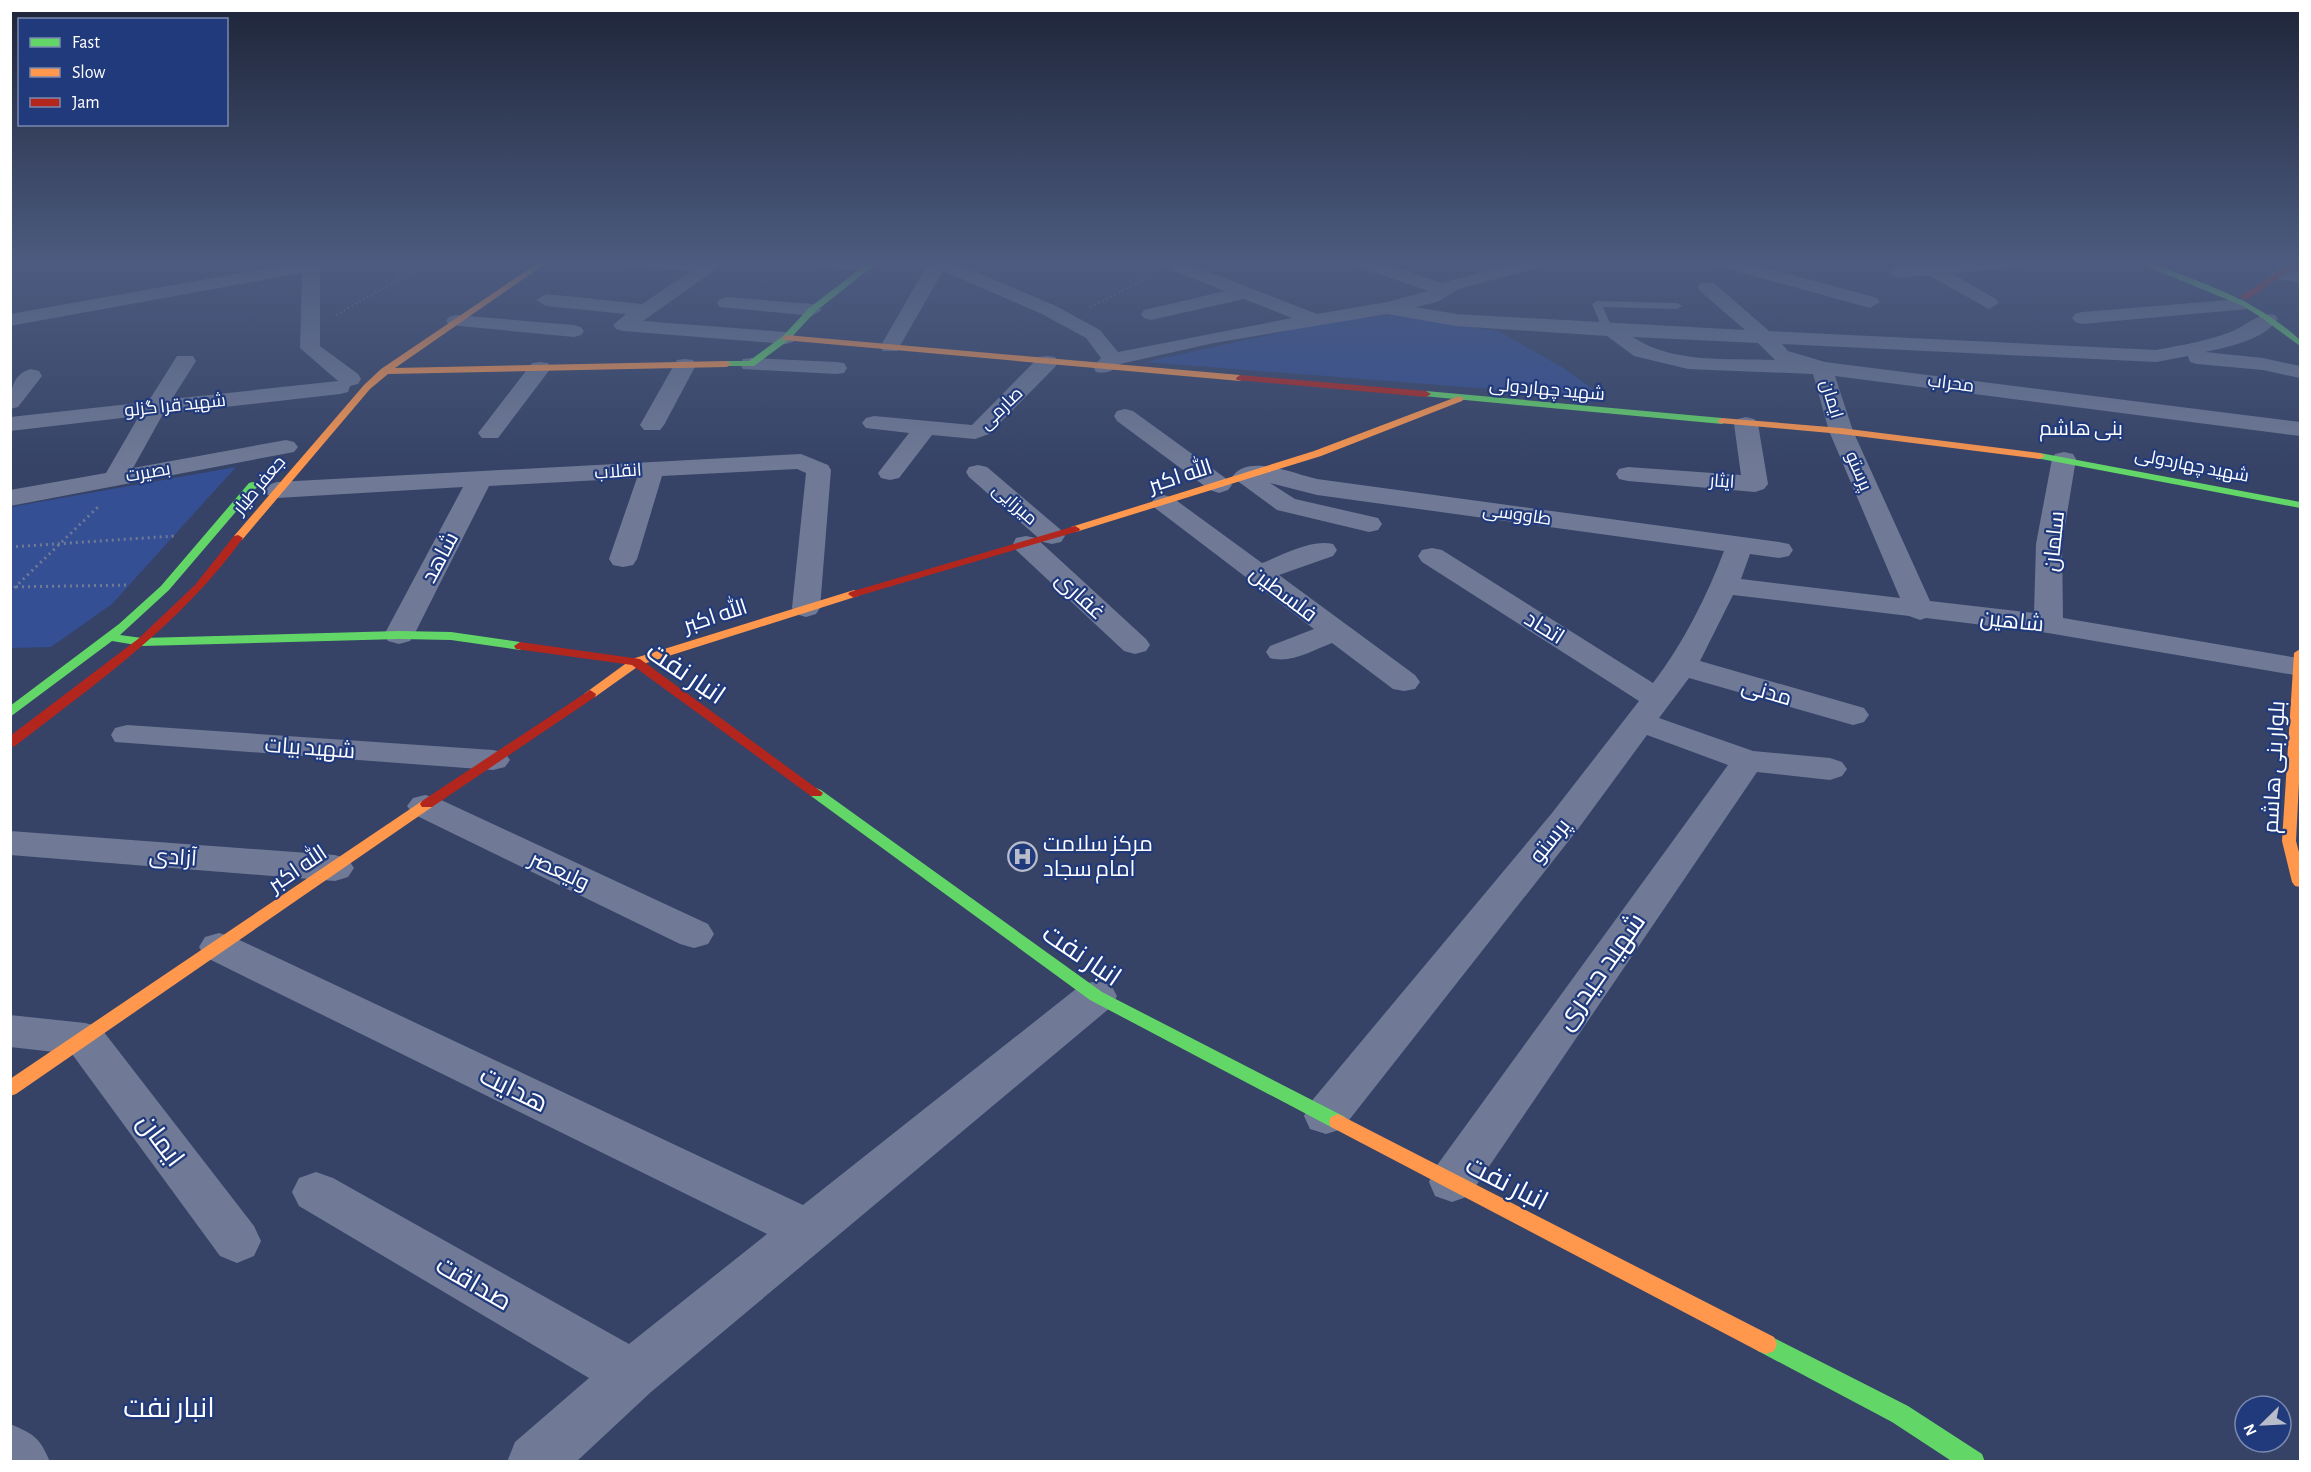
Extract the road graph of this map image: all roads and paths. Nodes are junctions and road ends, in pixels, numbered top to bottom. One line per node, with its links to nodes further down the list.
1 (312, 331): 33 (street)
2 (418, 331): 21 (street)
3 (442, 331): 30 (street, جعفر طیار)
4 (570, 331): 5 (street)
5 (574, 331)
6 (689, 331): 17 (street)
7 (793, 331): 17 (street)
8 (899, 331): 20 (street)
9 (1089, 331): 25 (street)
10 (1251, 331): 25 (street)
11 (1609, 331): 29 (street, محراب)
12 (1622, 331): 16 (street)
13 (1756, 331): 16 (street)
14 (2250, 331): 22 (street)
15 (2283, 331): 18 (street)
16 (1764, 338): 22 (street); 29 (street)
17 (786, 339): 19 (street, شهید چهاردولی); 26 (street)
18 (2301, 344)
19 (855, 345): 20 (street, شهید چهاردولی); 26 (street)
20 (890, 347): 24 (street, شهید چهاردولی)
21 (390, 349)
22 (2156, 356): 31 (street)
23 (185, 361): 37 (street)
24 (1047, 362): 25 (street, شهید چهاردولی); 43 (street, صارمی)
25 (1108, 363): 34 (street, شهید چهاردولی)
26 (751, 364): 27 (street)
27 (686, 365): 28 (street); 42 (street)
28 (540, 368): 30 (street); 46 (street)
29 (1822, 368): 44 (street, محراب); 45 (street, ایمان)
30 (384, 371): 48 (street, جعفر طیار)
31 (2301, 372)
32 (31, 376): 35 (street)
33 (350, 379): 36 (street); 37 (street, شهید قرا گزلو)
34 (1459, 399): 41 (street, شهید چهاردولی); 54 (street, الله اکبر)
35 (10, 402)
36 (325, 404)
37 (155, 408): 40 (street, شهید قرا گزلو); 53 (street)
38 (1125, 416): 54 (street)
39 (874, 423): 43 (street, صارمی)
40 (10, 424)
41 (1746, 424): 45 (street, شهید چهاردولی); 52 (street, ایثار)
42 (652, 425)
43 (925, 428): 51 (street)
44 (2301, 429)
45 (1841, 431): 47 (street, شهید چهاردولی); 76 (street, پرستو)
46 (490, 434)
47 (2064, 459): 58 (street, شهید چهاردولی); 77 (street, سلمان)
48 (279, 462): 53 (street, بصیرت); 55 (street, انقلاب); 60 (street, جعفر طیار); 81 (street, جعفر طیار)
49 (652, 468): 55 (street, انقلاب); 68 (street); 75 (street, انقلاب)
50 (978, 472): 61 (street, میرزایی)
51 (890, 474)
52 (1628, 474)
53 (115, 478): 56 (street, بصیرت); 63 (path)
54 (1239, 478): 57 (street, الله اکبر); 59 (street); 62 (street, طاووسی)
55 (480, 479): 79 (street, شاهد)
56 (10, 498)
57 (1164, 503): 61 (street, الله اکبر); 69 (street, فلسطین)
58 (2301, 504)
59 (1369, 524)
60 (215, 530): 63 (path); 73 (street, جعفر طیار)
61 (1039, 540): 75 (street, الله اکبر); 82 (street, غفاری)
62 (1740, 544): 66 (street, طاووسی); 70 (street, پرستو)
63 (62, 545): 64 (path); 72 (path)
64 (10, 548)
65 (1323, 550): 69 (street)
66 (1779, 550)
67 (1432, 556): 89 (street, اتحاد)
68 (623, 559)
69 (1258, 573): 78 (street, فلسطین)
70 (1723, 585): 76 (street, شاهین); 86 (street, پرستو)
71 (10, 586): 72 (path)
72 (17, 587): 73 (path); 74 (path)
73 (165, 588): 80 (street, جعفر طیار)
74 (10, 592)
75 (806, 608): 85 (street, الله اکبر)
76 (1920, 611): 77 (street, شاهین)
77 (2048, 624): 84 (street, شاهین)
78 (1336, 631): 83 (street); 87 (street, فلسطین)
79 (399, 635): 81 (street, انبار نفت); 85 (street, انبار نفت)
80 (110, 638): 81 (street, انبار نفت); 88 (street, جعفر طیار)
81 (142, 642): 92 (street, جعفر طیار)
82 (1135, 645)
83 (1281, 652)
84 (2299, 660): 99 (street, بلوار بنی هاشم)
85 (636, 663): 93 (street, الله اکبر); 102 (street, انبار نفت)
86 (1682, 666): 89 (street, پرستو); 90 (street, مدنی)
87 (1404, 682)
88 (10, 713)
89 (1656, 713): 94 (street, اتحاد); 106 (street, پرستو)
90 (1853, 715)
91 (127, 735): 93 (street, شهید بیات)
92 (10, 743)
93 (493, 760): 96 (street, الله اکبر)
94 (1748, 760): 95 (street, اتحاد); 107 (street, شهید حیدری)
95 (1830, 769)
96 (425, 806): 98 (street, الله اکبر); 100 (street, ولیعصر)
97 (10, 843): 98 (street, آزادی)
98 (335, 868): 101 (street, الله اکبر)
99 (2301, 882)
100 (694, 934)
101 (219, 947): 104 (street, الله اکبر); 109 (street, هدایت)
102 (1096, 996): 106 (street, انبار نفت); 109 (street)
103 (10, 1032): 104 (street)
104 (84, 1039): 105 (street, الله اکبر); 110 (street, ایمان)
105 (10, 1089)
106 (1326, 1116): 107 (street, انبار نفت)
107 (1452, 1182): 115 (street, انبار نفت)
108 (316, 1192): 111 (street, صداقت)
109 (808, 1231): 111 (street)
110 (237, 1241)
111 (632, 1374): 114 (street)
112 (10, 1452): 113 (street)
113 (22, 1461)
114 (535, 1461)
115 (1974, 1461)

